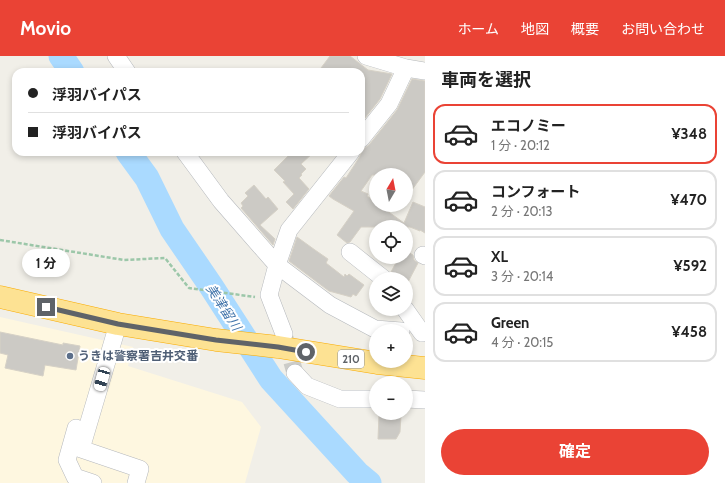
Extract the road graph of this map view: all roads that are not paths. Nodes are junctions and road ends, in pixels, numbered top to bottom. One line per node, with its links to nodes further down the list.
1 (116, 56): 3 (street)
2 (366, 56): 4 (street)
3 (124, 68)
4 (406, 68): 5 (street); 6 (street)
5 (425, 71)
6 (365, 135)
7 (188, 156): 10 (street)
8 (348, 156): 10 (street)
9 (350, 252): 11 (street)
10 (278, 265): 15 (street); 17 (street)
11 (375, 272)
12 (0, 297): 14 (highway, 210)
13 (409, 316): 16 (street)
14 (113, 322): 17 (highway, 210); 23 (street); 24 (street)
15 (369, 326)
16 (418, 332)
17 (281, 341): 18 (highway, 210)
18 (425, 368)
19 (295, 373): 20 (street)
20 (369, 399)
21 (413, 400): 22 (street)
22 (425, 400)
23 (93, 483)
24 (136, 483)

